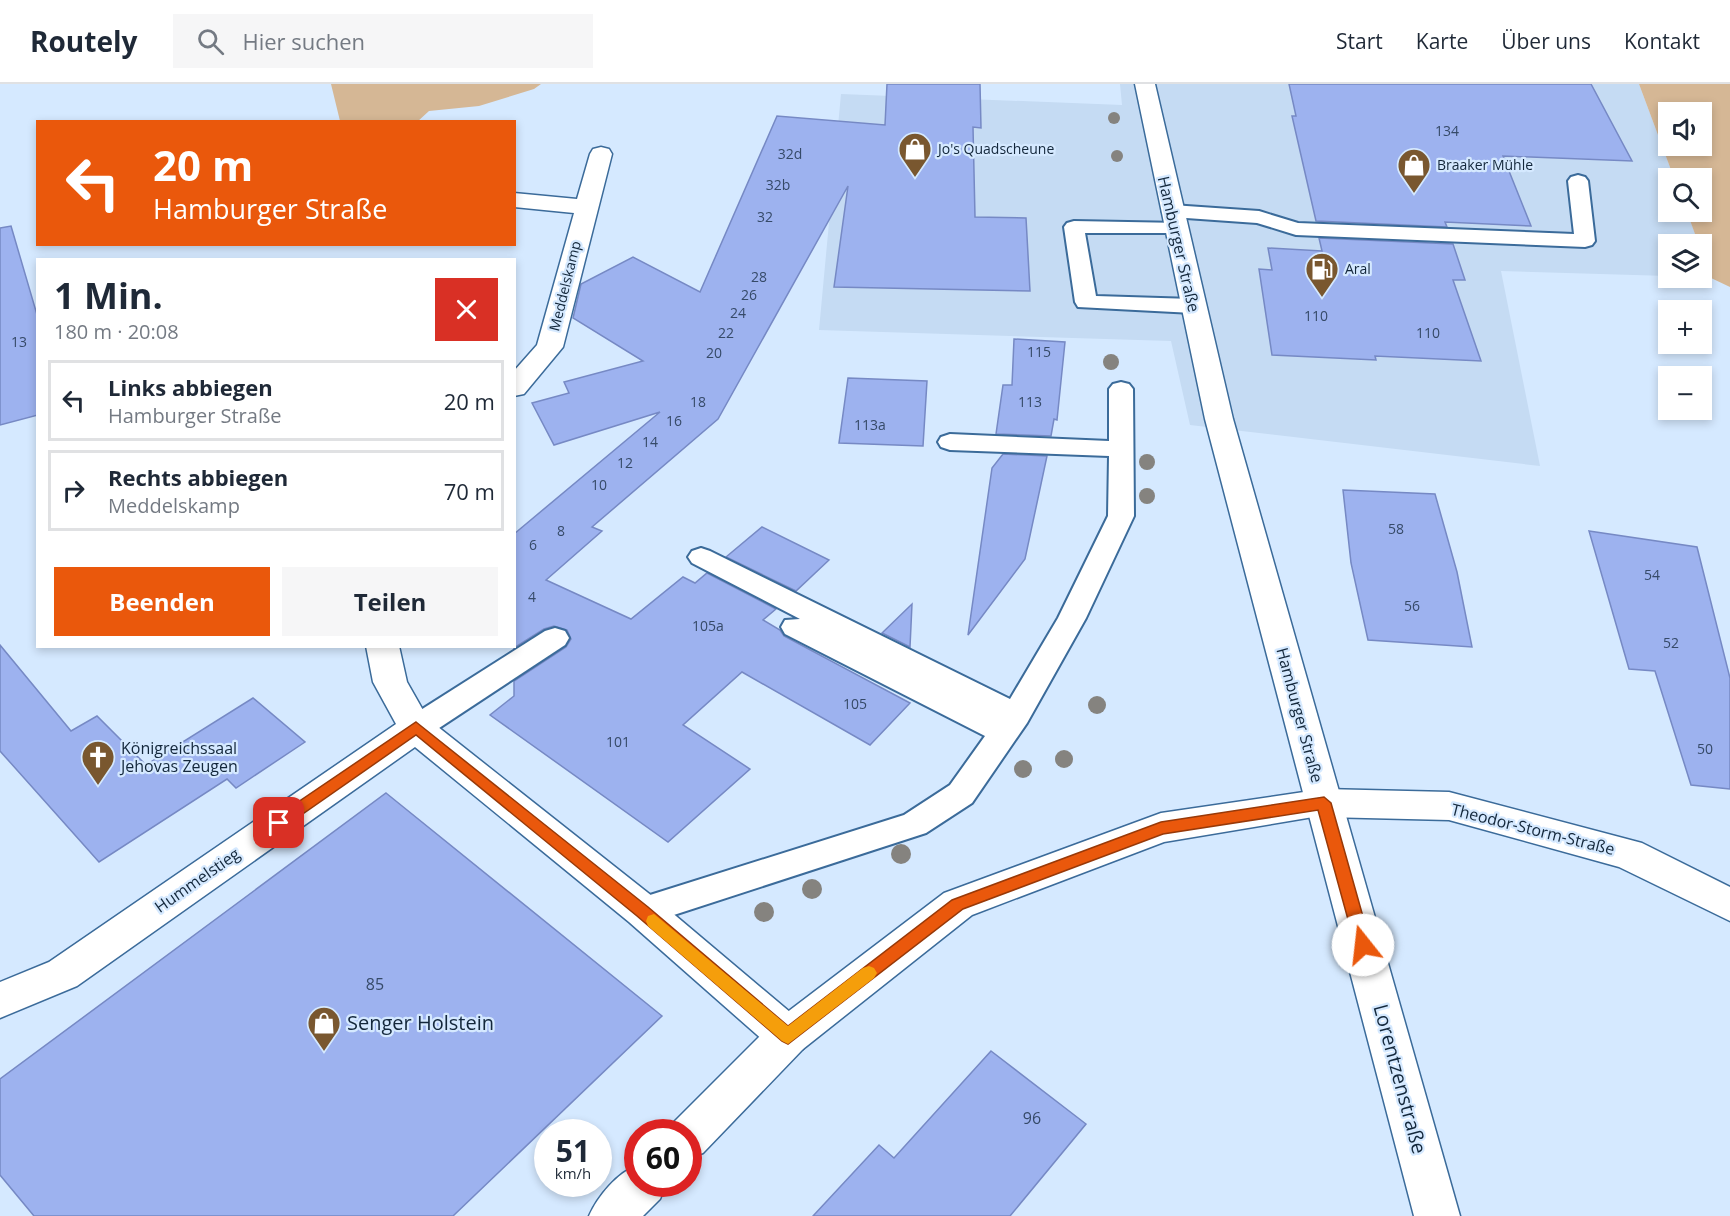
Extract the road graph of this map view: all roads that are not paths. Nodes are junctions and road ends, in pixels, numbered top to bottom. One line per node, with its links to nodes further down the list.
1 (1145, 84): 6 (street, Hamburger Straße)
2 (601, 154): 5 (street, Meddelskamp)
3 (1578, 181): 6 (lane)
4 (516, 200): 5 (street)
5 (586, 207): 8 (street, Meddelskamp)
6 (1174, 219): 7 (street, Hamburger Straße); 7 (lane)
7 (1193, 306): 18 (street, Hamburger Straße)
8 (516, 386)
9 (1121, 389): 11 (lane)
10 (950, 442): 11 (lane)
11 (1121, 449): 16 (lane)
12 (701, 557): 16 (lane)
13 (795, 627): 16 (lane)
14 (555, 638): 17 (lane)
15 (382, 648): 17 (street)
16 (1010, 723): 20 (lane)
17 (416, 728): 20 (street); 21 (street, Hummelstieg)
18 (1324, 803): 19 (street, Theodor-Storm-Straße); 22 (street, Hamburger Straße); 26 (street, Lorentzenstraße)
19 (1730, 905)
20 (643, 911): 22 (street)
21 (0, 1000)
22 (788, 1036): 23 (street, Hamburger Straße)
23 (702, 1124)
24 (631, 1197): 25 (street)
25 (612, 1216)
26 (1437, 1216)

